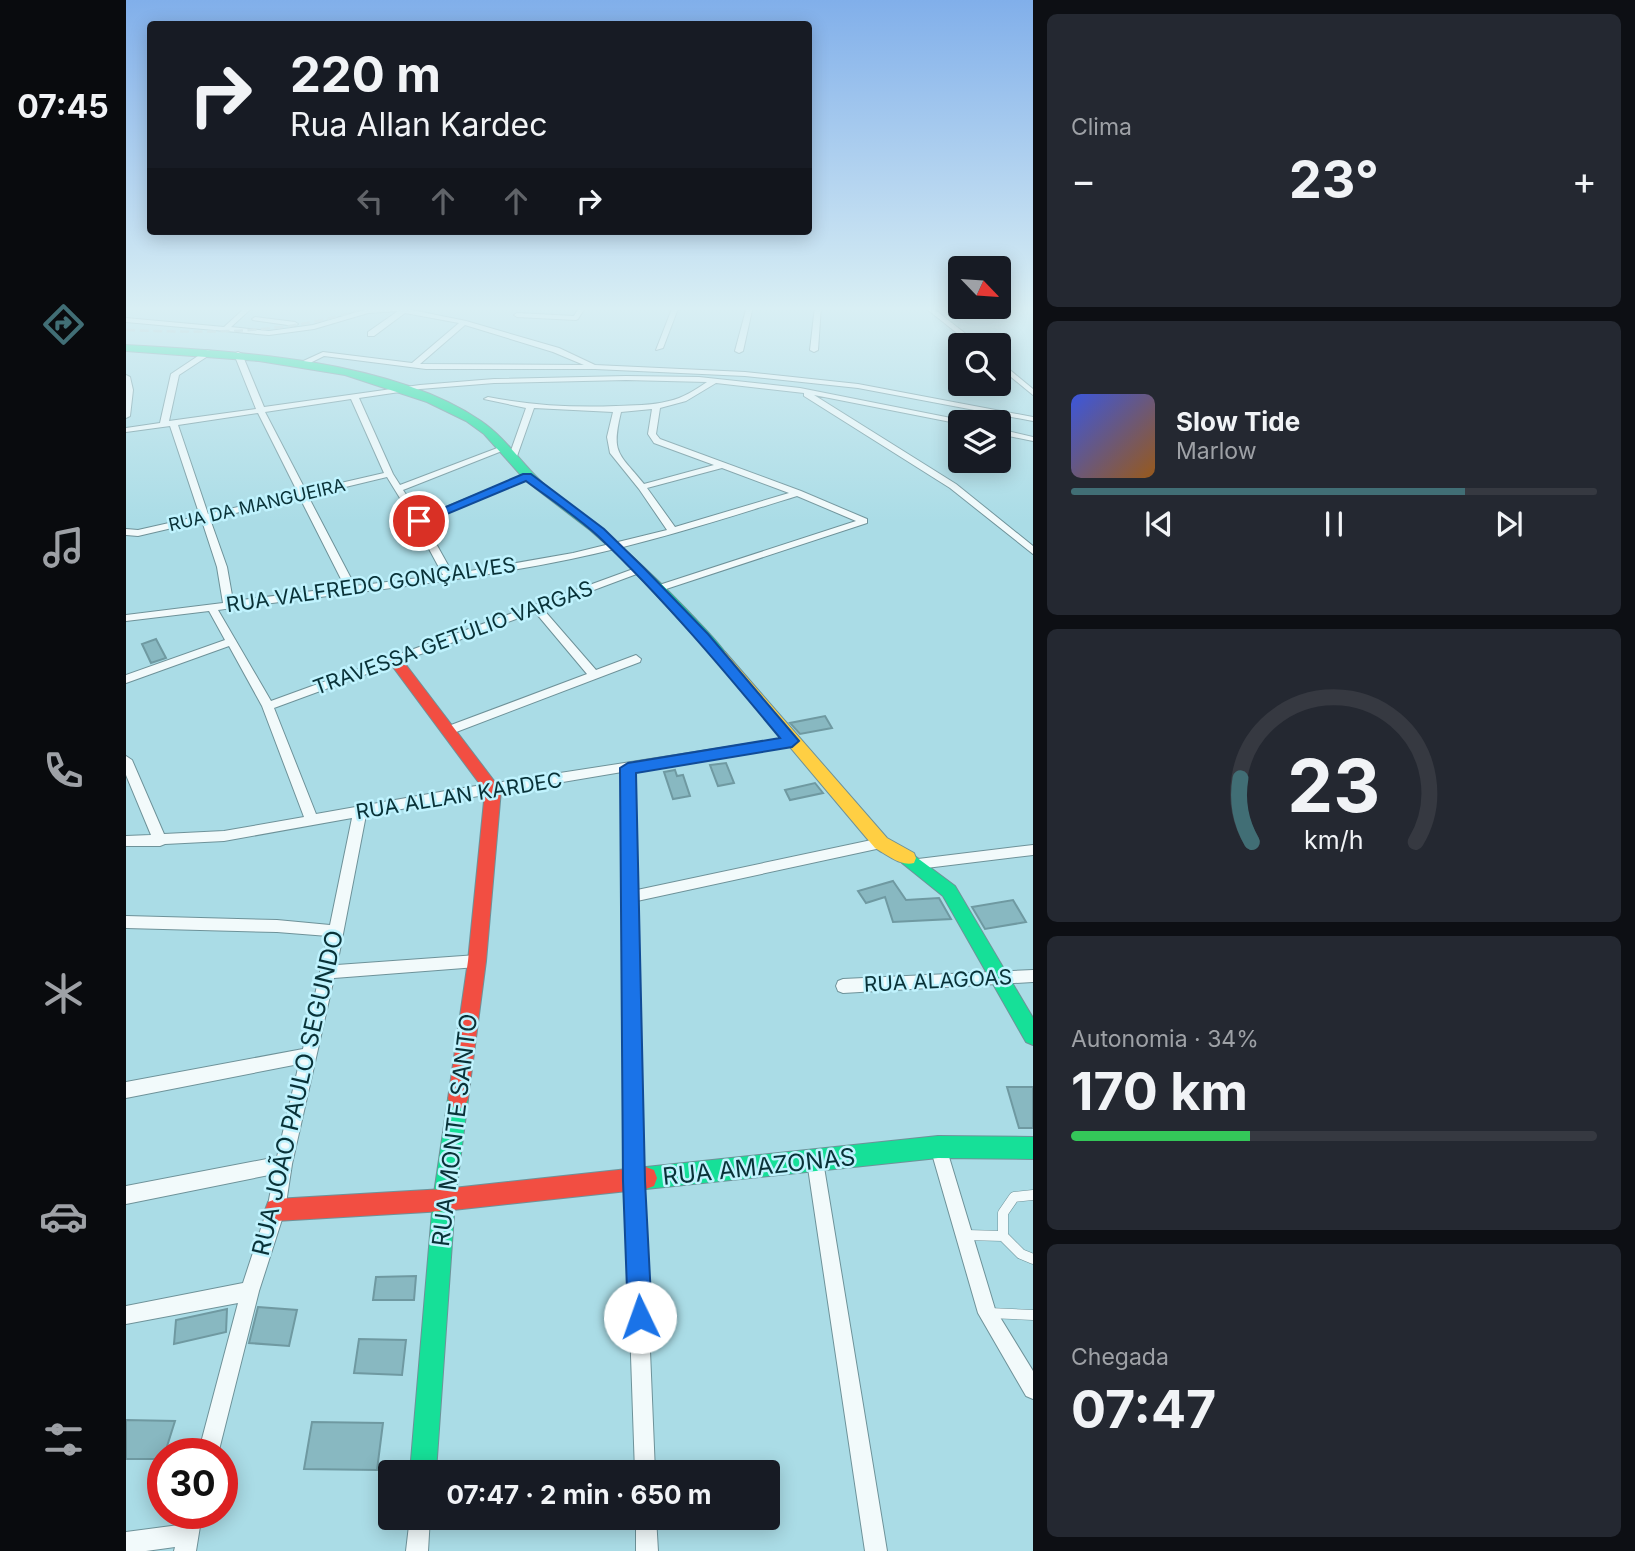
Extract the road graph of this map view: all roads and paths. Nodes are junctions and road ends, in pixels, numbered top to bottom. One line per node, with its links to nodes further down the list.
1 (126, 378): 18 (street)
2 (174, 378): 21 (street)
3 (247, 378): 17 (street)
4 (362, 378): 9 (street)
5 (773, 378): 20 (street)
6 (1016, 378): 11 (street)
7 (699, 379): 8 (street); 9 (street)
8 (714, 381): 10 (street); 14 (street)
9 (402, 389): 12 (street); 25 (street)
10 (800, 390): 19 (street); 38 (street)
11 (1033, 393)
12 (354, 397): 17 (street); 27 (street)
13 (488, 400): 15 (street)
14 (656, 406): 16 (street); 26 (street)
15 (530, 407): 16 (street); 25 (street)
16 (618, 408): 29 (street)
17 (261, 411): 21 (street); 32 (street)
18 (126, 416)
19 (948, 419)
20 (1033, 419)
21 (168, 423): 22 (street); 33 (street)
22 (126, 430)
23 (1011, 433): 24 (street)
24 (1033, 439)
25 (508, 454): 28 (street); 30 (street)
26 (723, 465): 29 (street); 31 (street)
27 (388, 474): 30 (street); 32 (street, RUA DA MANGUEIRA)
28 (527, 477): 34 (street); 37 (street)
29 (642, 487): 35 (street)
30 (397, 489): 34 (street)
31 (798, 493): 35 (street, RUA VALFREDO GONÇALVES); 42 (street)
32 (306, 495): 33 (street, RUA DA MANGUEIRA); 41 (street)
33 (205, 516): 36 (street, RUA DA MANGUEIRA); 43 (street)
34 (419, 521): 40 (street)
35 (673, 531): 37 (street, RUA VALFREDO GONÇALVES)
36 (126, 532)
37 (615, 547): 39 (street); 40 (street, RUA VALFREDO GONÇALVES)
38 (1032, 548)
39 (639, 570): 42 (street); 45 (street, TRAVESSA GETÚLIO VARGAS)
40 (450, 578): 41 (street, RUA VALFREDO GONÇALVES)
41 (351, 589): 43 (street, RUA VALFREDO GONÇALVES)
42 (657, 589): 54 (street)
43 (228, 604): 44 (street, RUA VALFREDO GONÇALVES)
44 (211, 606): 46 (street, RUA VALFREDO GONÇALVES); 47 (street)
45 (536, 607): 49 (street, TRAVESSA GETÚLIO VARGAS); 50 (street)
46 (126, 618)
47 (230, 642): 51 (street); 52 (street)
48 (636, 659): 50 (street)
49 (395, 660): 52 (street, TRAVESSA GETÚLIO VARGAS); 53 (street)
50 (593, 674): 53 (street)
51 (126, 679)
52 (268, 706): 59 (street)
53 (447, 731): 57 (street)
54 (792, 741): 56 (street, RUA ALLAN KARDEC); 62 (street)
55 (126, 760): 61 (street)
56 (628, 768): 57 (street, RUA ALLAN KARDEC); 65 (street)
57 (493, 790): 58 (street, RUA ALLAN KARDEC); 68 (street, RUA MONTE SANTO)
58 (360, 812): 59 (street, RUA ALLAN KARDEC); 67 (street, RUA JOÃO PAULO SEGUNDO)
59 (312, 820): 61 (street, RUA ALLAN KARDEC)
60 (126, 841): 61 (street, RUA ALLAN KARDEC)
61 (160, 841)
62 (881, 843): 64 (street); 65 (street)
63 (1033, 850): 64 (street)
64 (918, 864): 71 (street)
65 (631, 897): 80 (street)
66 (126, 922): 67 (street)
67 (335, 931): 69 (street, RUA JOÃO PAULO SEGUNDO)
68 (477, 961): 69 (street); 83 (street, RUA MONTE SANTO)
69 (328, 972): 74 (street, RUA JOÃO PAULO SEGUNDO)
70 (1033, 976): 71 (street, RUA ALAGOAS)
71 (1001, 977): 72 (street, RUA ALAGOAS); 73 (street)
72 (843, 986)
73 (1033, 1036)
74 (309, 1055): 75 (street); 79 (street, RUA JOÃO PAULO SEGUNDO)
75 (126, 1090)
76 (939, 1147): 77 (street, RUA AMAZONAS); 78 (street, RUA AMAZONAS); 85 (street)
77 (1033, 1148)
78 (815, 1161): 80 (street, RUA AMAZONAS); 102 (street)
79 (284, 1164): 81 (street); 84 (street, RUA JOÃO PAULO SEGUNDO)
80 (634, 1181): 83 (street, RUA AMAZONAS); 95 (street)
81 (126, 1195)
82 (1033, 1195): 86 (lane)
83 (444, 1200): 84 (street, RUA AMAZONAS); 94 (street, RUA MONTE SANTO)
84 (276, 1210): 88 (street, RUA JOÃO PAULO SEGUNDO)
85 (964, 1235): 86 (lane); 89 (street)
86 (1003, 1236): 87 (lane)
87 (1033, 1259)
88 (250, 1292): 90 (street); 93 (street, RUA JOÃO PAULO SEGUNDO)
89 (987, 1313): 91 (lane); 92 (street)
90 (126, 1315)
91 (1033, 1315)
92 (1033, 1389)
93 (212, 1438)
94 (424, 1460)
95 (645, 1460)
96 (419, 1530): 100 (street)
97 (646, 1530): 101 (street)
98 (188, 1533): 99 (street)
99 (126, 1543)
100 (417, 1551)
101 (647, 1551)
102 (876, 1551)

